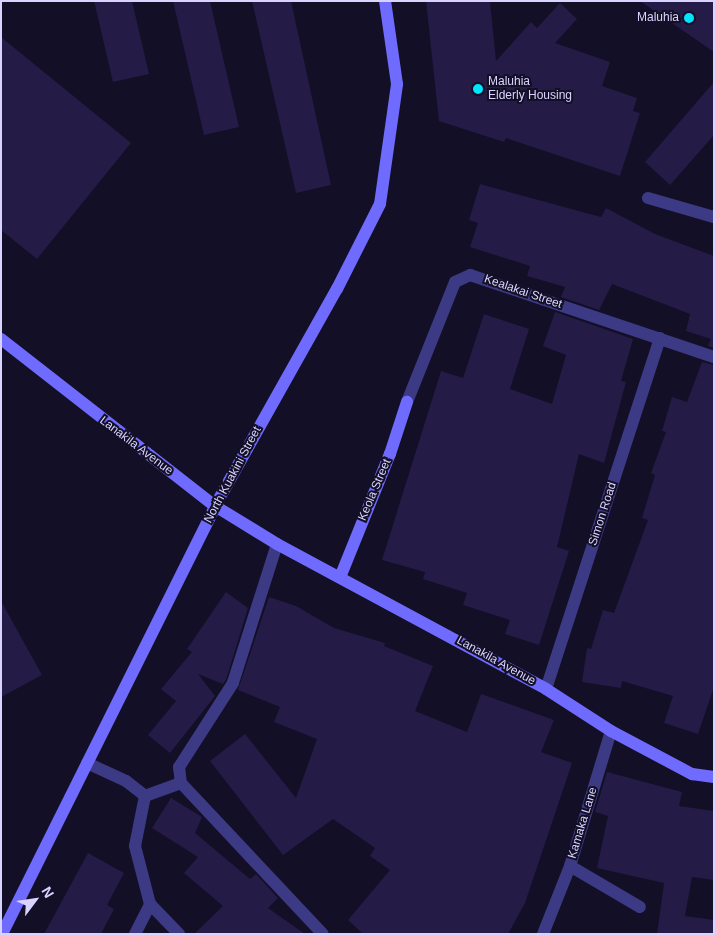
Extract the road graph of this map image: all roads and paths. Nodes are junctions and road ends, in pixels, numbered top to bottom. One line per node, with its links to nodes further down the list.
1 (385, 1): 8 (street, North Kuakini Street)
2 (648, 198): 3 (street)
3 (714, 218)
4 (660, 338): 6 (street, Kealakai Street); 7 (street, Kealakai Street); 11 (street, Simon Road)
5 (1, 339): 8 (street, Lanakila Avenue)
6 (714, 357)
7 (407, 402): 10 (street, Keola Street)
8 (215, 506): 9 (street, Lanakila Avenue); 13 (street, North Kuakini Street)
9 (277, 544): 10 (street, Lanakila Avenue); 15 (street)
10 (341, 576): 11 (street, Lanakila Avenue)
11 (546, 689): 12 (street, Lanakila Avenue)
12 (611, 731): 14 (street, Lanakila Avenue); 17 (street, Kamaka Lane)
13 (87, 763): 16 (street); 20 (street, North Kuakini Street)
14 (714, 777)
15 (181, 783): 16 (street); 23 (street)
16 (145, 796): 18 (street)
17 (570, 866): 19 (street, Kamaka Lane); 24 (street)
18 (150, 904): 21 (street); 22 (street)
19 (640, 907)
20 (2, 934)
21 (135, 934)
22 (179, 934)
23 (323, 934)
24 (543, 934)

